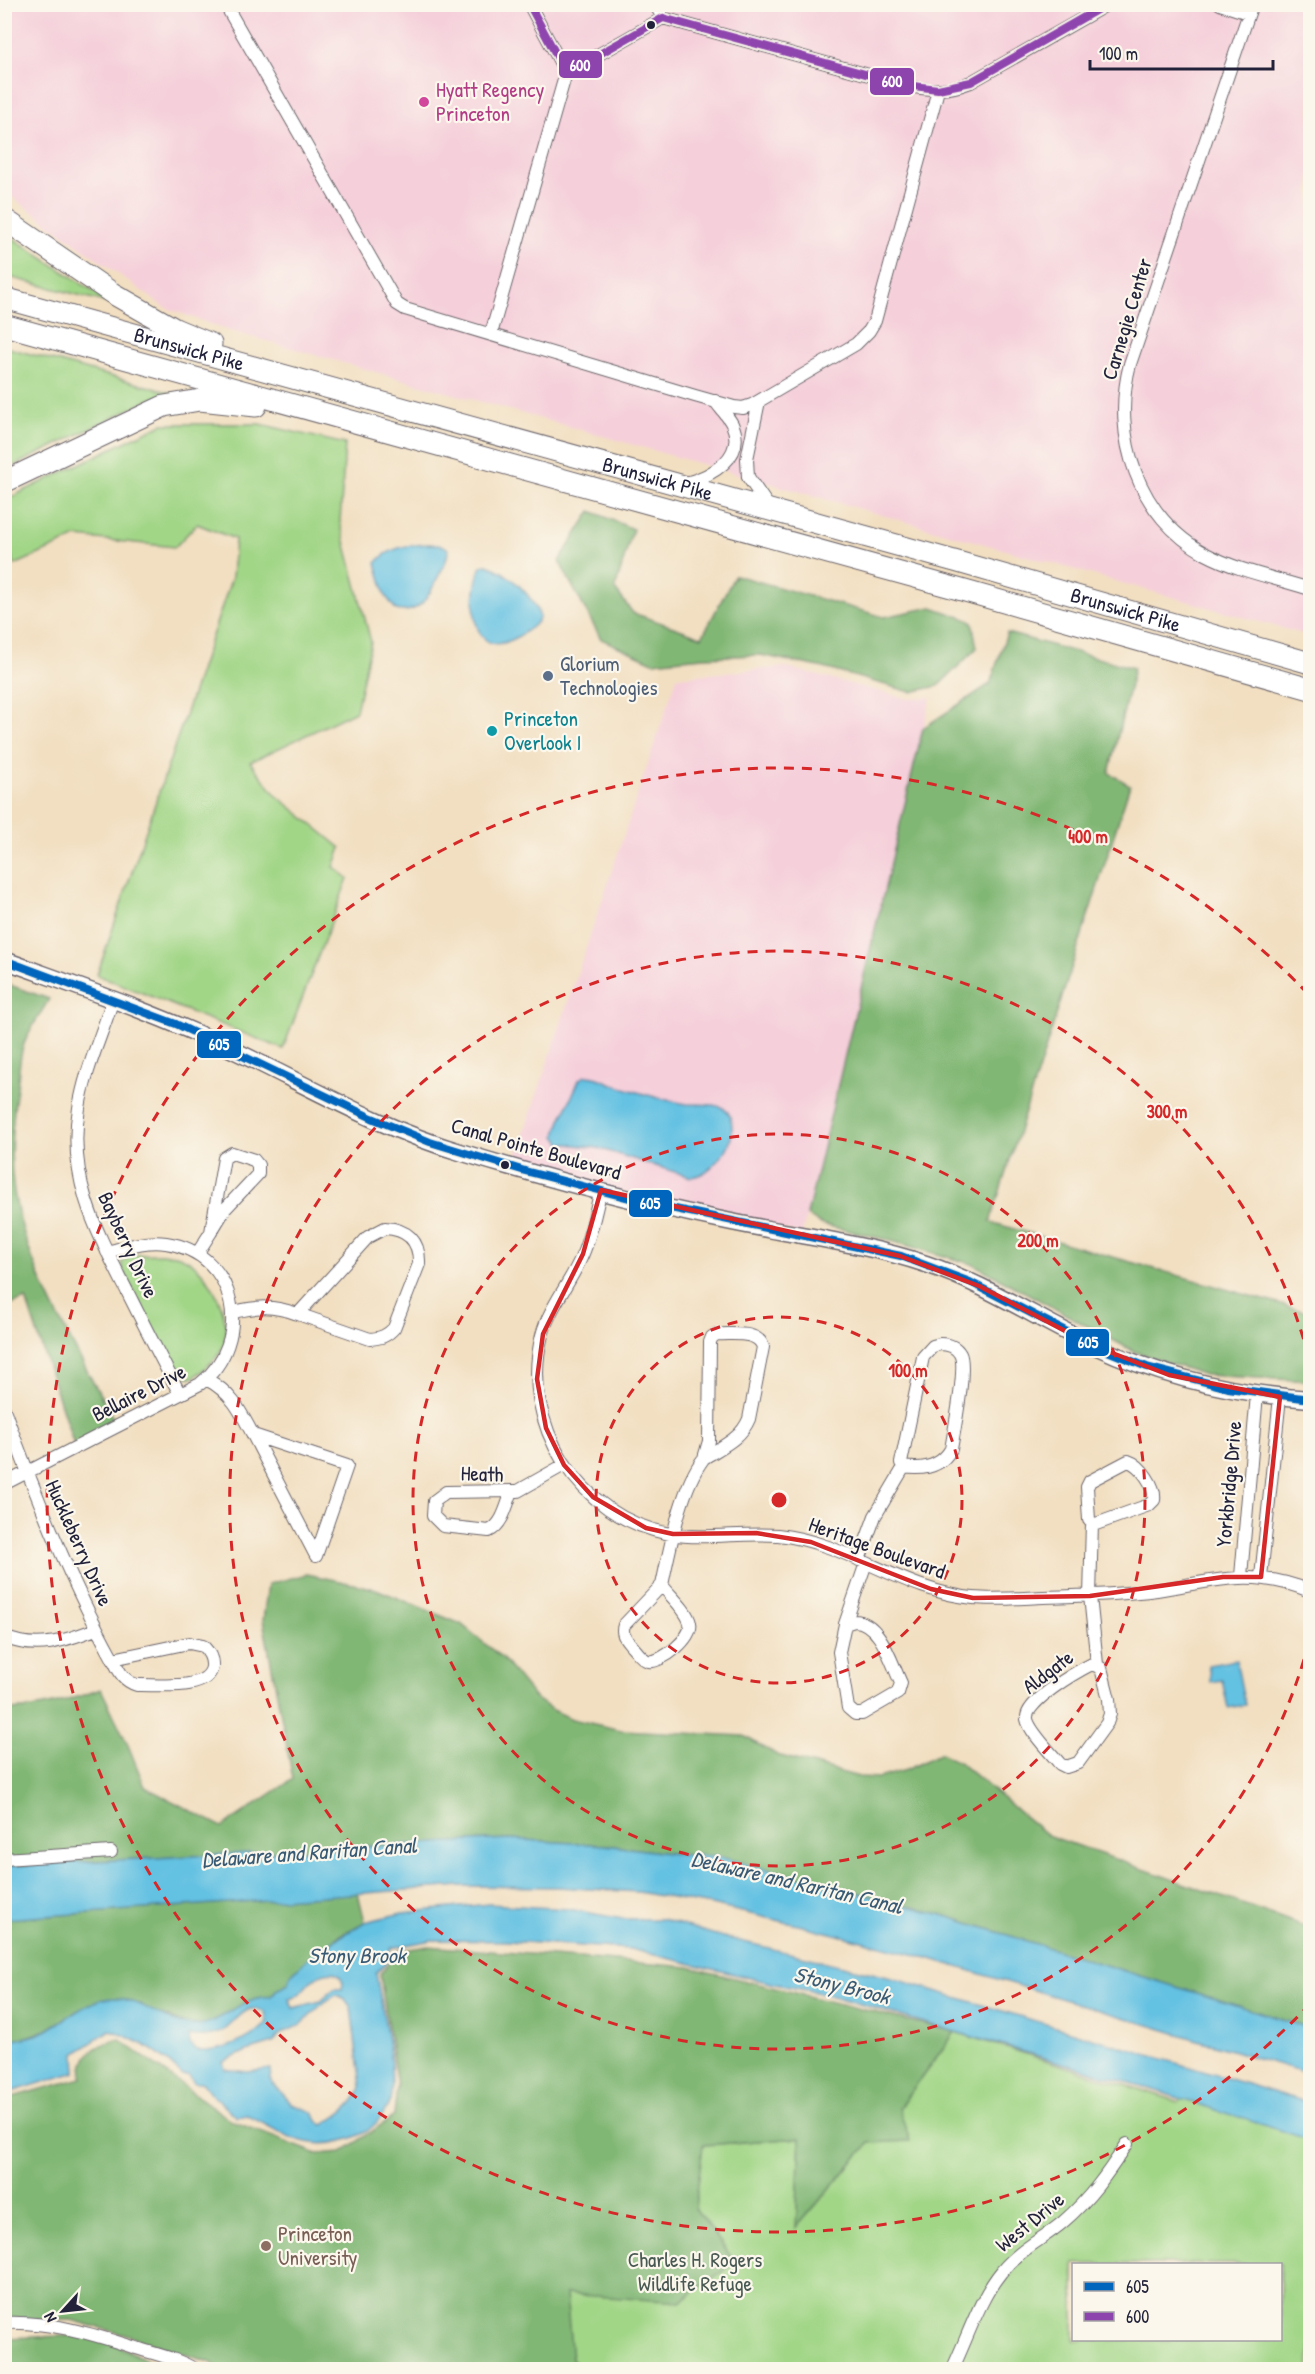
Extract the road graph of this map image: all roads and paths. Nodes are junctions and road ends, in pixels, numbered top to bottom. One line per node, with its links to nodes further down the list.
1 (225, 4): 13 (street)
2 (529, 4): 8 (street)
3 (655, 4): 7 (street)
4 (1108, 4): 9 (street)
5 (1220, 4): 6 (street)
6 (1250, 9): 21 (street, Carnegie Center)
7 (663, 18): 8 (street); 9 (street)
8 (566, 73): 13 (street)
9 (938, 90): 16 (street)
10 (4, 219): 14 (highway)
11 (4, 298): 14 (highway, Brunswick Pike)
12 (4, 325): 17 (highway, Brunswick Pike)
13 (491, 334): 15 (street)
14 (283, 375): 19 (highway, Brunswick Pike)
15 (715, 401): 16 (street); 19 (street)
16 (759, 401): 20 (street)
17 (348, 419): 18 (highway); 23 (highway, Brunswick Pike)
18 (4, 482)
19 (677, 486): 20 (highway, Brunswick Pike)
20 (772, 512): 22 (highway, Brunswick Pike)
21 (1311, 588)
22 (1311, 663)
23 (1311, 689)
24 (4, 960): 25 (street, Canal Pointe Boulevard)
25 (112, 999): 26 (street, Canal Pointe Boulevard); 28 (street, Bayberry Drive)
26 (601, 1190): 34 (street, Canal Pointe Boulevard); 40 (street, Heritage Boulevard)
27 (211, 1232): 27 (street); 29 (street)
28 (107, 1252): 29 (street, Bellaire Drive); 33 (street, Bayberry Drive)
29 (197, 1254): 30 (street, Bellaire Drive)
30 (233, 1312): 31 (street); 32 (street, Bellaire Drive)
31 (298, 1314): 31 (street)
32 (206, 1379): 33 (street, Bellaire Drive); 38 (street)
33 (180, 1394): 42 (street, Bellaire Drive)
34 (1257, 1394): 35 (street, Canal Pointe Boulevard); 48 (street, Yorkbridge Drive)
35 (1280, 1397): 36 (street, Canal Pointe Boulevard); 49 (street, Yorkbridge Drive)
36 (1311, 1399)
37 (4, 1409): 42 (street, Huckleberry Drive)
38 (253, 1435): 38 (street)
39 (704, 1458): 39 (street); 46 (street)
40 (564, 1465): 44 (street); 46 (street, Heritage Boulevard)
41 (904, 1467): 41 (street); 47 (street)
42 (27, 1472): 43 (street, Bellaire Drive); 54 (street, Huckleberry Drive)
43 (4, 1484)
44 (512, 1491): 44 (street, Heath)
45 (1092, 1523): 45 (street); 52 (street)
46 (673, 1534): 47 (street, Heritage Boulevard); 50 (street)
47 (863, 1562): 52 (street, Heritage Boulevard); 53 (street)
48 (1241, 1576): 49 (street, Heritage Boulevard); 52 (street, Heritage Boulevard)
49 (1262, 1577): 51 (street, Heritage Boulevard)
50 (662, 1585): 50 (street)
51 (1311, 1591)
52 (1090, 1596): 57 (street)
53 (845, 1624): 53 (street)
54 (96, 1629): 55 (street); 56 (street, Huckleberry Drive)
55 (4, 1637)
56 (113, 1659): 56 (street, Huckleberry Drive)
57 (1097, 1664): 57 (street, Aldgate)
58 (111, 1852): 59 (street)
59 (4, 1859)
60 (1127, 2144): 63 (street, West Drive)
61 (4, 2323): 62 (street)
62 (196, 2370)
63 (952, 2370)

